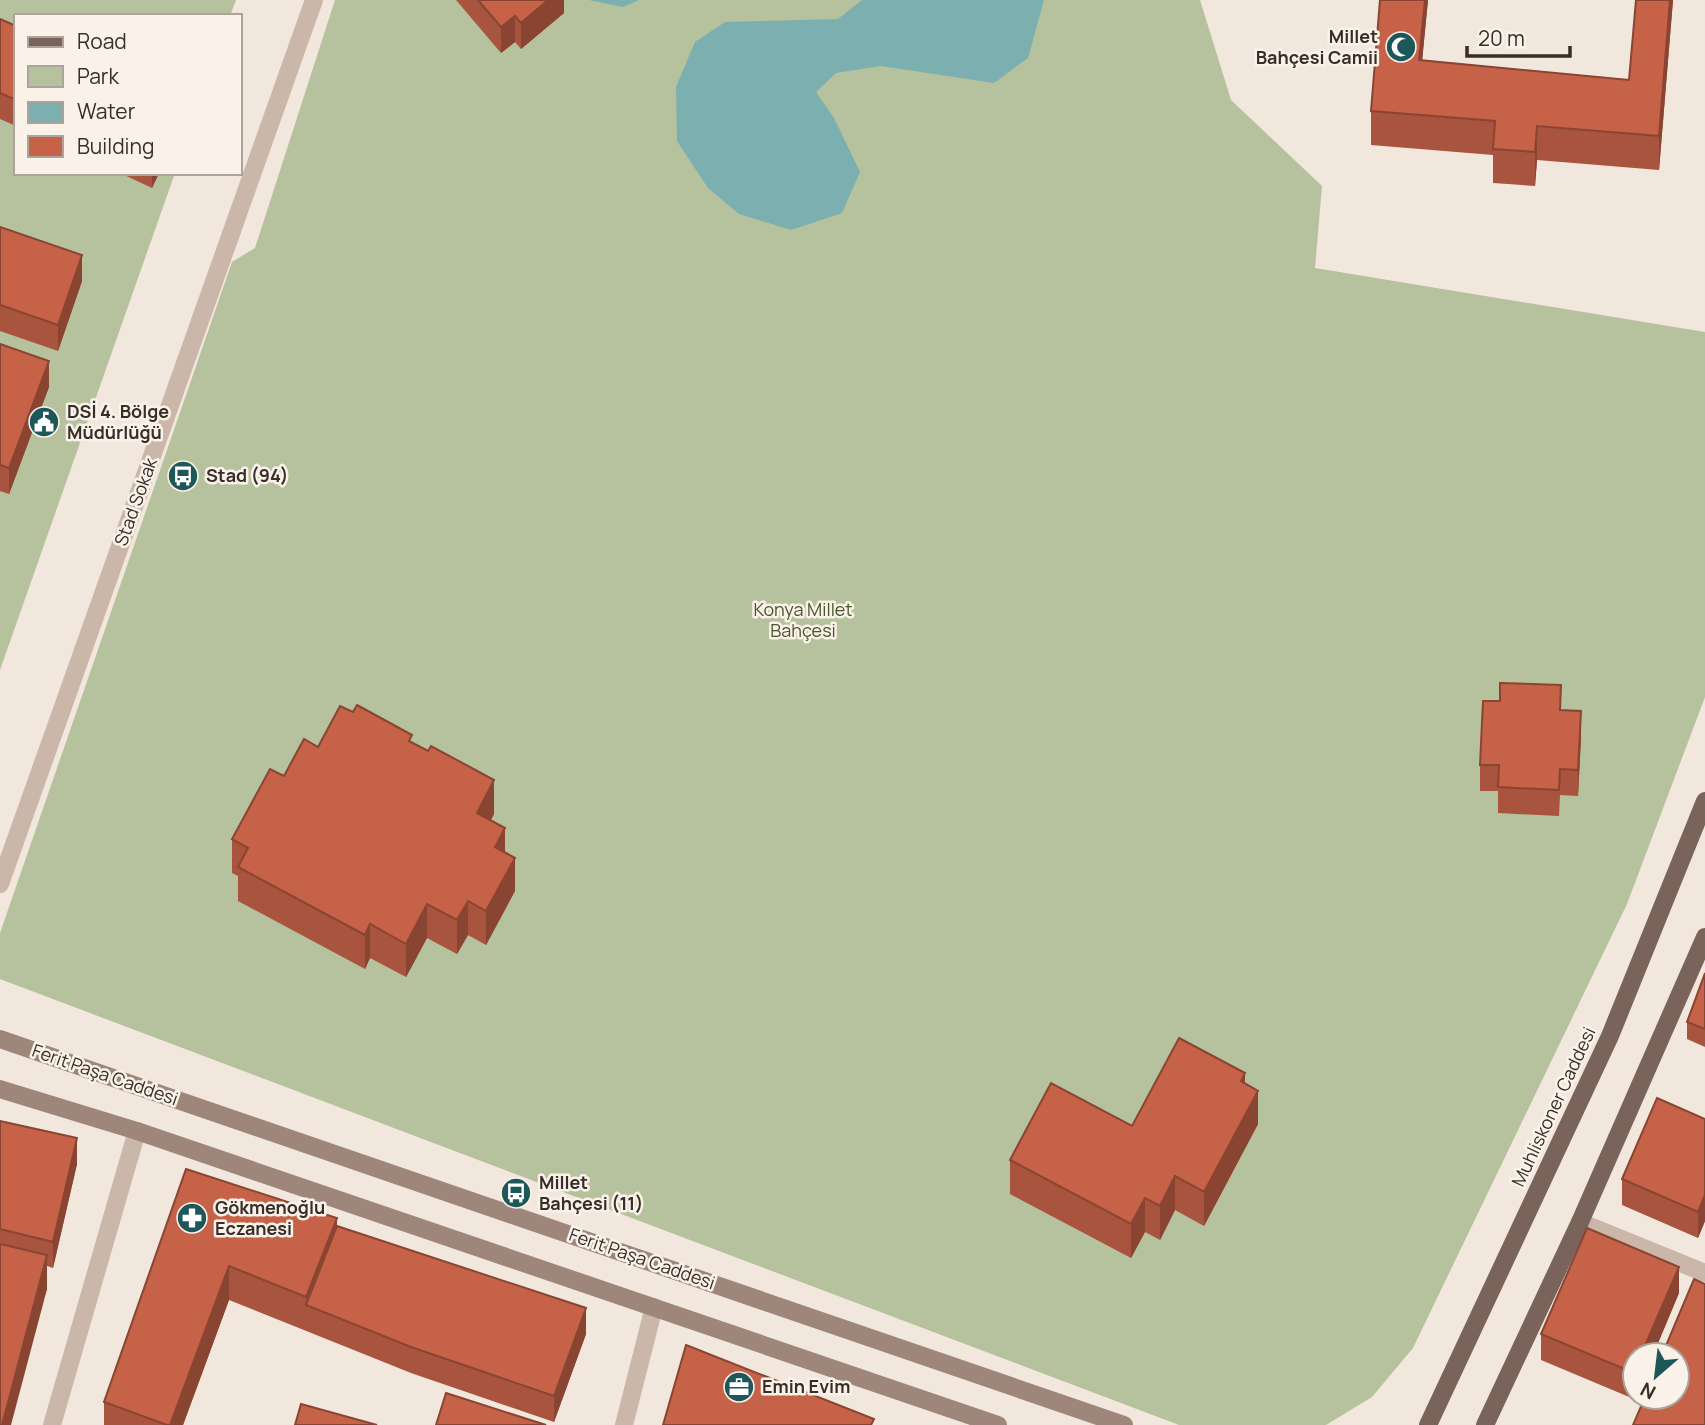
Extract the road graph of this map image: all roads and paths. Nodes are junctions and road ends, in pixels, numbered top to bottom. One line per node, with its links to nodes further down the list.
1 (314, 0): 3 (street, Stad Sokak)
2 (1705, 801): 16 (main road, Muhliskoner Caddesi)
3 (0, 884)
4 (1705, 937): 5 (main road)
5 (1701, 957): 9 (main road)
6 (0, 1039): 15 (main road, Ferit Paşa Caddesi)
7 (0, 1090): 8 (main road)
8 (137, 1131): 11 (main road); 12 (street)
9 (1580, 1222): 10 (street); 17 (main road)
10 (1705, 1273)
11 (654, 1307): 13 (street); 14 (main road)
12 (52, 1425)
13 (624, 1425)
14 (998, 1425)
15 (1124, 1425)
16 (1428, 1425)
17 (1485, 1425)

